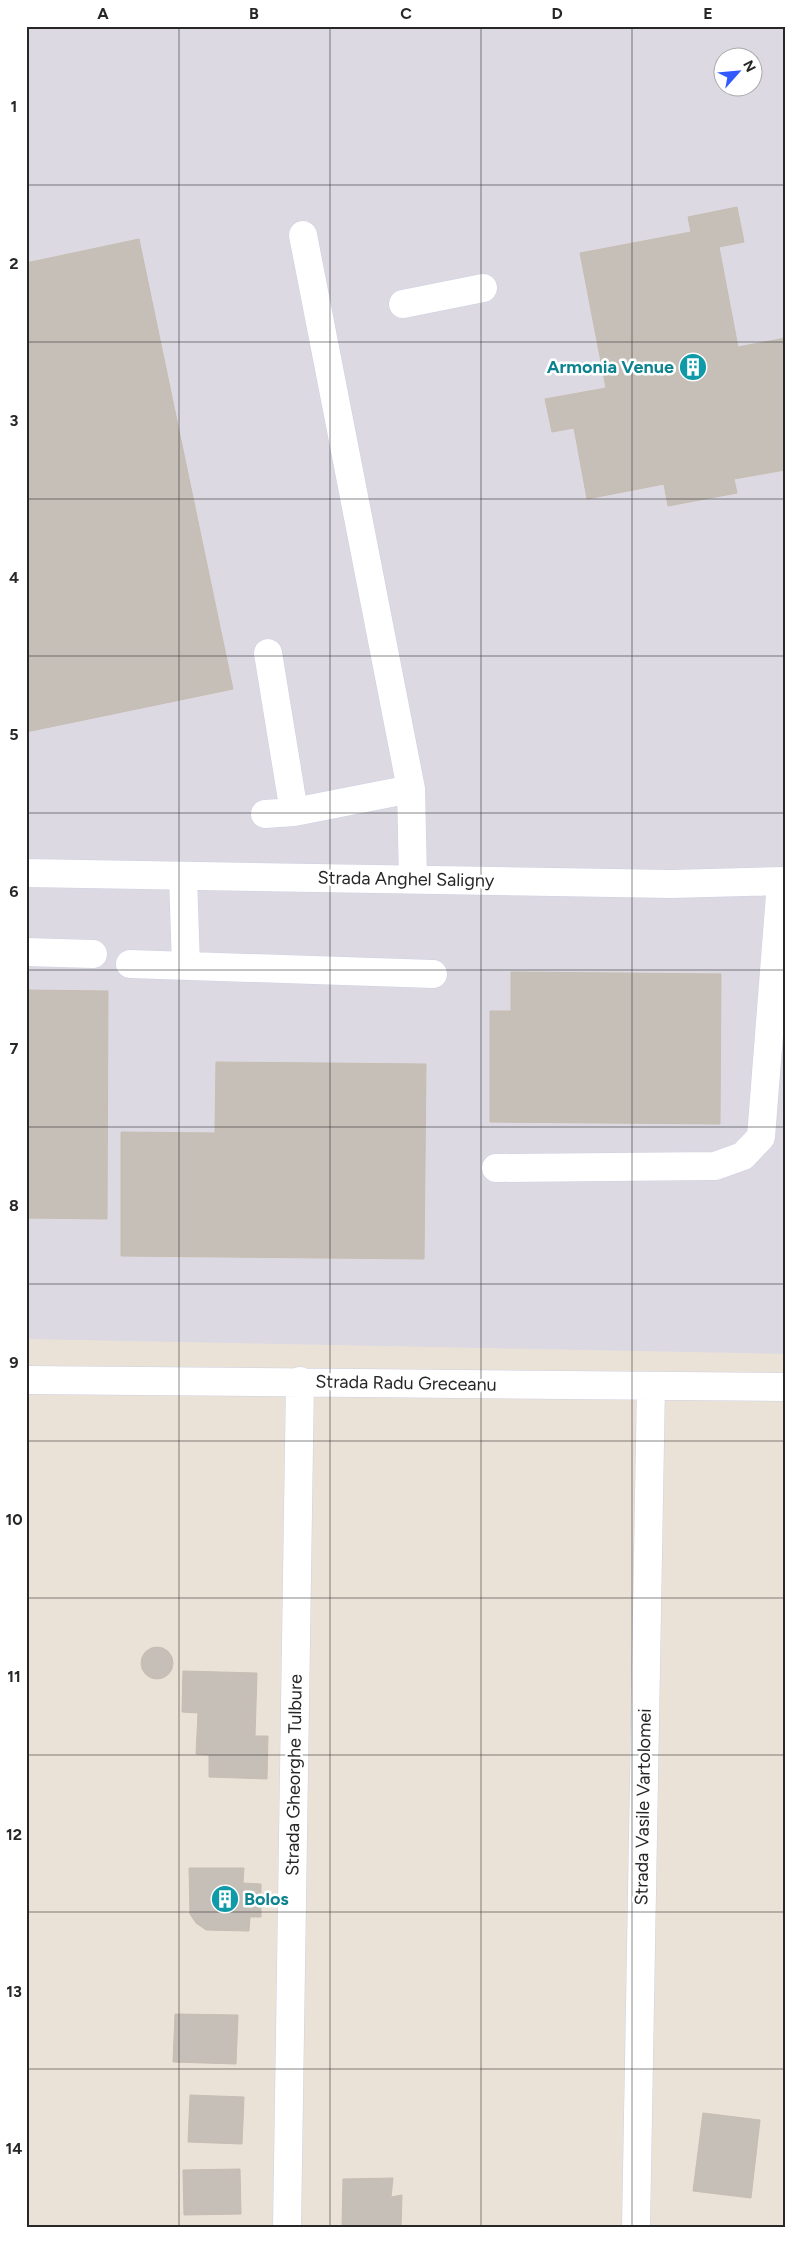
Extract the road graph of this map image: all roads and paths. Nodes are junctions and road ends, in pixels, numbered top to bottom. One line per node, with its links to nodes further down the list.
1 (302, 235): 5 (street)
2 (483, 288): 3 (street)
3 (403, 304)
4 (268, 652): 6 (street)
5 (411, 789): 6 (street); 10 (street)
6 (294, 812): 7 (street)
7 (265, 814)
8 (26, 874): 9 (street, Strada Anghel Saligny)
9 (183, 876): 10 (street, Strada Anghel Saligny); 15 (street)
10 (413, 879): 11 (street, Strada Anghel Saligny)
11 (783, 882): 17 (street)
12 (26, 952): 13 (street)
13 (93, 954)
14 (130, 964): 15 (street)
15 (186, 966): 16 (street)
16 (433, 974)
17 (496, 1168)
18 (26, 1380): 19 (street, Strada Radu Greceanu)
19 (300, 1381): 20 (street, Strada Radu Greceanu); 22 (street, Strada Gheorghe Tulbure)
20 (650, 1386): 21 (street, Strada Radu Greceanu); 23 (street, Strada Vasile Vartolomei)
21 (785, 1387)
22 (286, 2228)
23 (636, 2228)

